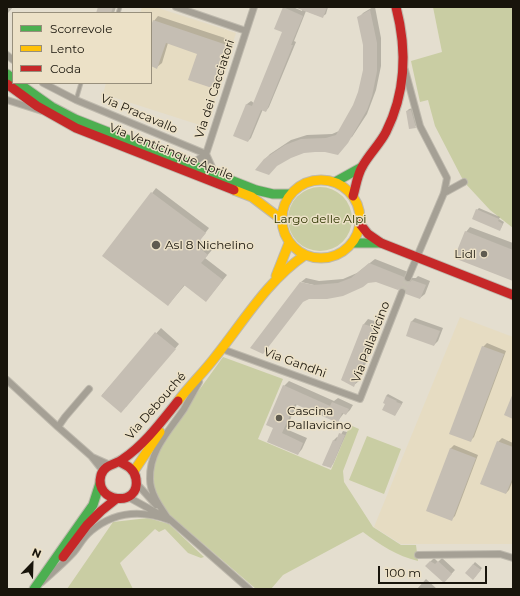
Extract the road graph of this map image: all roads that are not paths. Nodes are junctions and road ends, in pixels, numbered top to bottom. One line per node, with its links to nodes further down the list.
1 (176, 7): 4 (street, Via dei Cacciatori)
2 (254, 7): 4 (street, Via dei Cacciatori)
3 (396, 7): 5 (main road)
4 (246, 31): 13 (street, Via dei Cacciatori)
5 (404, 67): 15 (main road); 19 (street)
6 (7, 84): 12 (main road, Via Venticinque Aprile)
7 (19, 84): 14 (main road, Via Venticinque Aprile)
8 (45, 84): 11 (street, Via Pracavallo)
9 (81, 84): 11 (lane)
10 (7, 100): 12 (street, Via Venticinque Aprile)
11 (76, 100): 13 (street, Via Pracavallo)
12 (49, 113): 22 (main road, Via Venticinque Aprile)
13 (206, 154): 14 (street, Via Venticinque Aprile); 16 (street, Via Venticinque Aprile)
14 (190, 164): 16 (main road, Via Venticinque Aprile)
15 (362, 167): 17 (main road); 21 (main road)
16 (214, 174): 20 (main road, Via Venticinque Aprile)
17 (334, 182): 20 (main road); 21 (main road)
18 (464, 182): 19 (street)
19 (444, 193): 28 (street)
20 (290, 194): 22 (main road)
21 (353, 196): 23 (main road)
22 (281, 219): 24 (main road)
23 (360, 224): 25 (main road); 26 (main road)
24 (289, 243): 27 (main road); 30 (main road, Via Debouché)
25 (352, 243): 26 (main road); 27 (main road)
26 (381, 243): 28 (main road)
27 (305, 255): 30 (main road, Via Debouché)
28 (417, 257): 29 (street); 32 (main road)
29 (408, 278)
30 (275, 279): 33 (main road, Via Debouché)
31 (402, 292): 38 (street, Via Pallavicino)
32 (513, 295)
33 (222, 348): 34 (main road, Via Debouché); 38 (street, Via Gandhi)
34 (209, 364): 36 (main road, Via Debouché); 41 (main road, Via Debouché)
35 (7, 380): 39 (street)
36 (199, 382): 43 (main road, Via Debouché); 48 (street)
37 (89, 389): 39 (street)
38 (360, 399)
39 (58, 427): 40 (street)
40 (91, 456): 42 (street); 42 (street)
41 (120, 462): 42 (main road, Via Debouché); 43 (main road)
42 (106, 468): 44 (main road)
43 (134, 471): 45 (main road)
44 (100, 483): 47 (main road); 51 (main road)
45 (137, 484): 46 (main road); 48 (street)
46 (128, 497): 47 (main road); 48 (street)
47 (116, 499): 51 (main road)
48 (169, 520): 51 (street); 52 (street)
49 (418, 555): 50 (street)
50 (513, 558)
51 (36, 588)
52 (249, 589)

